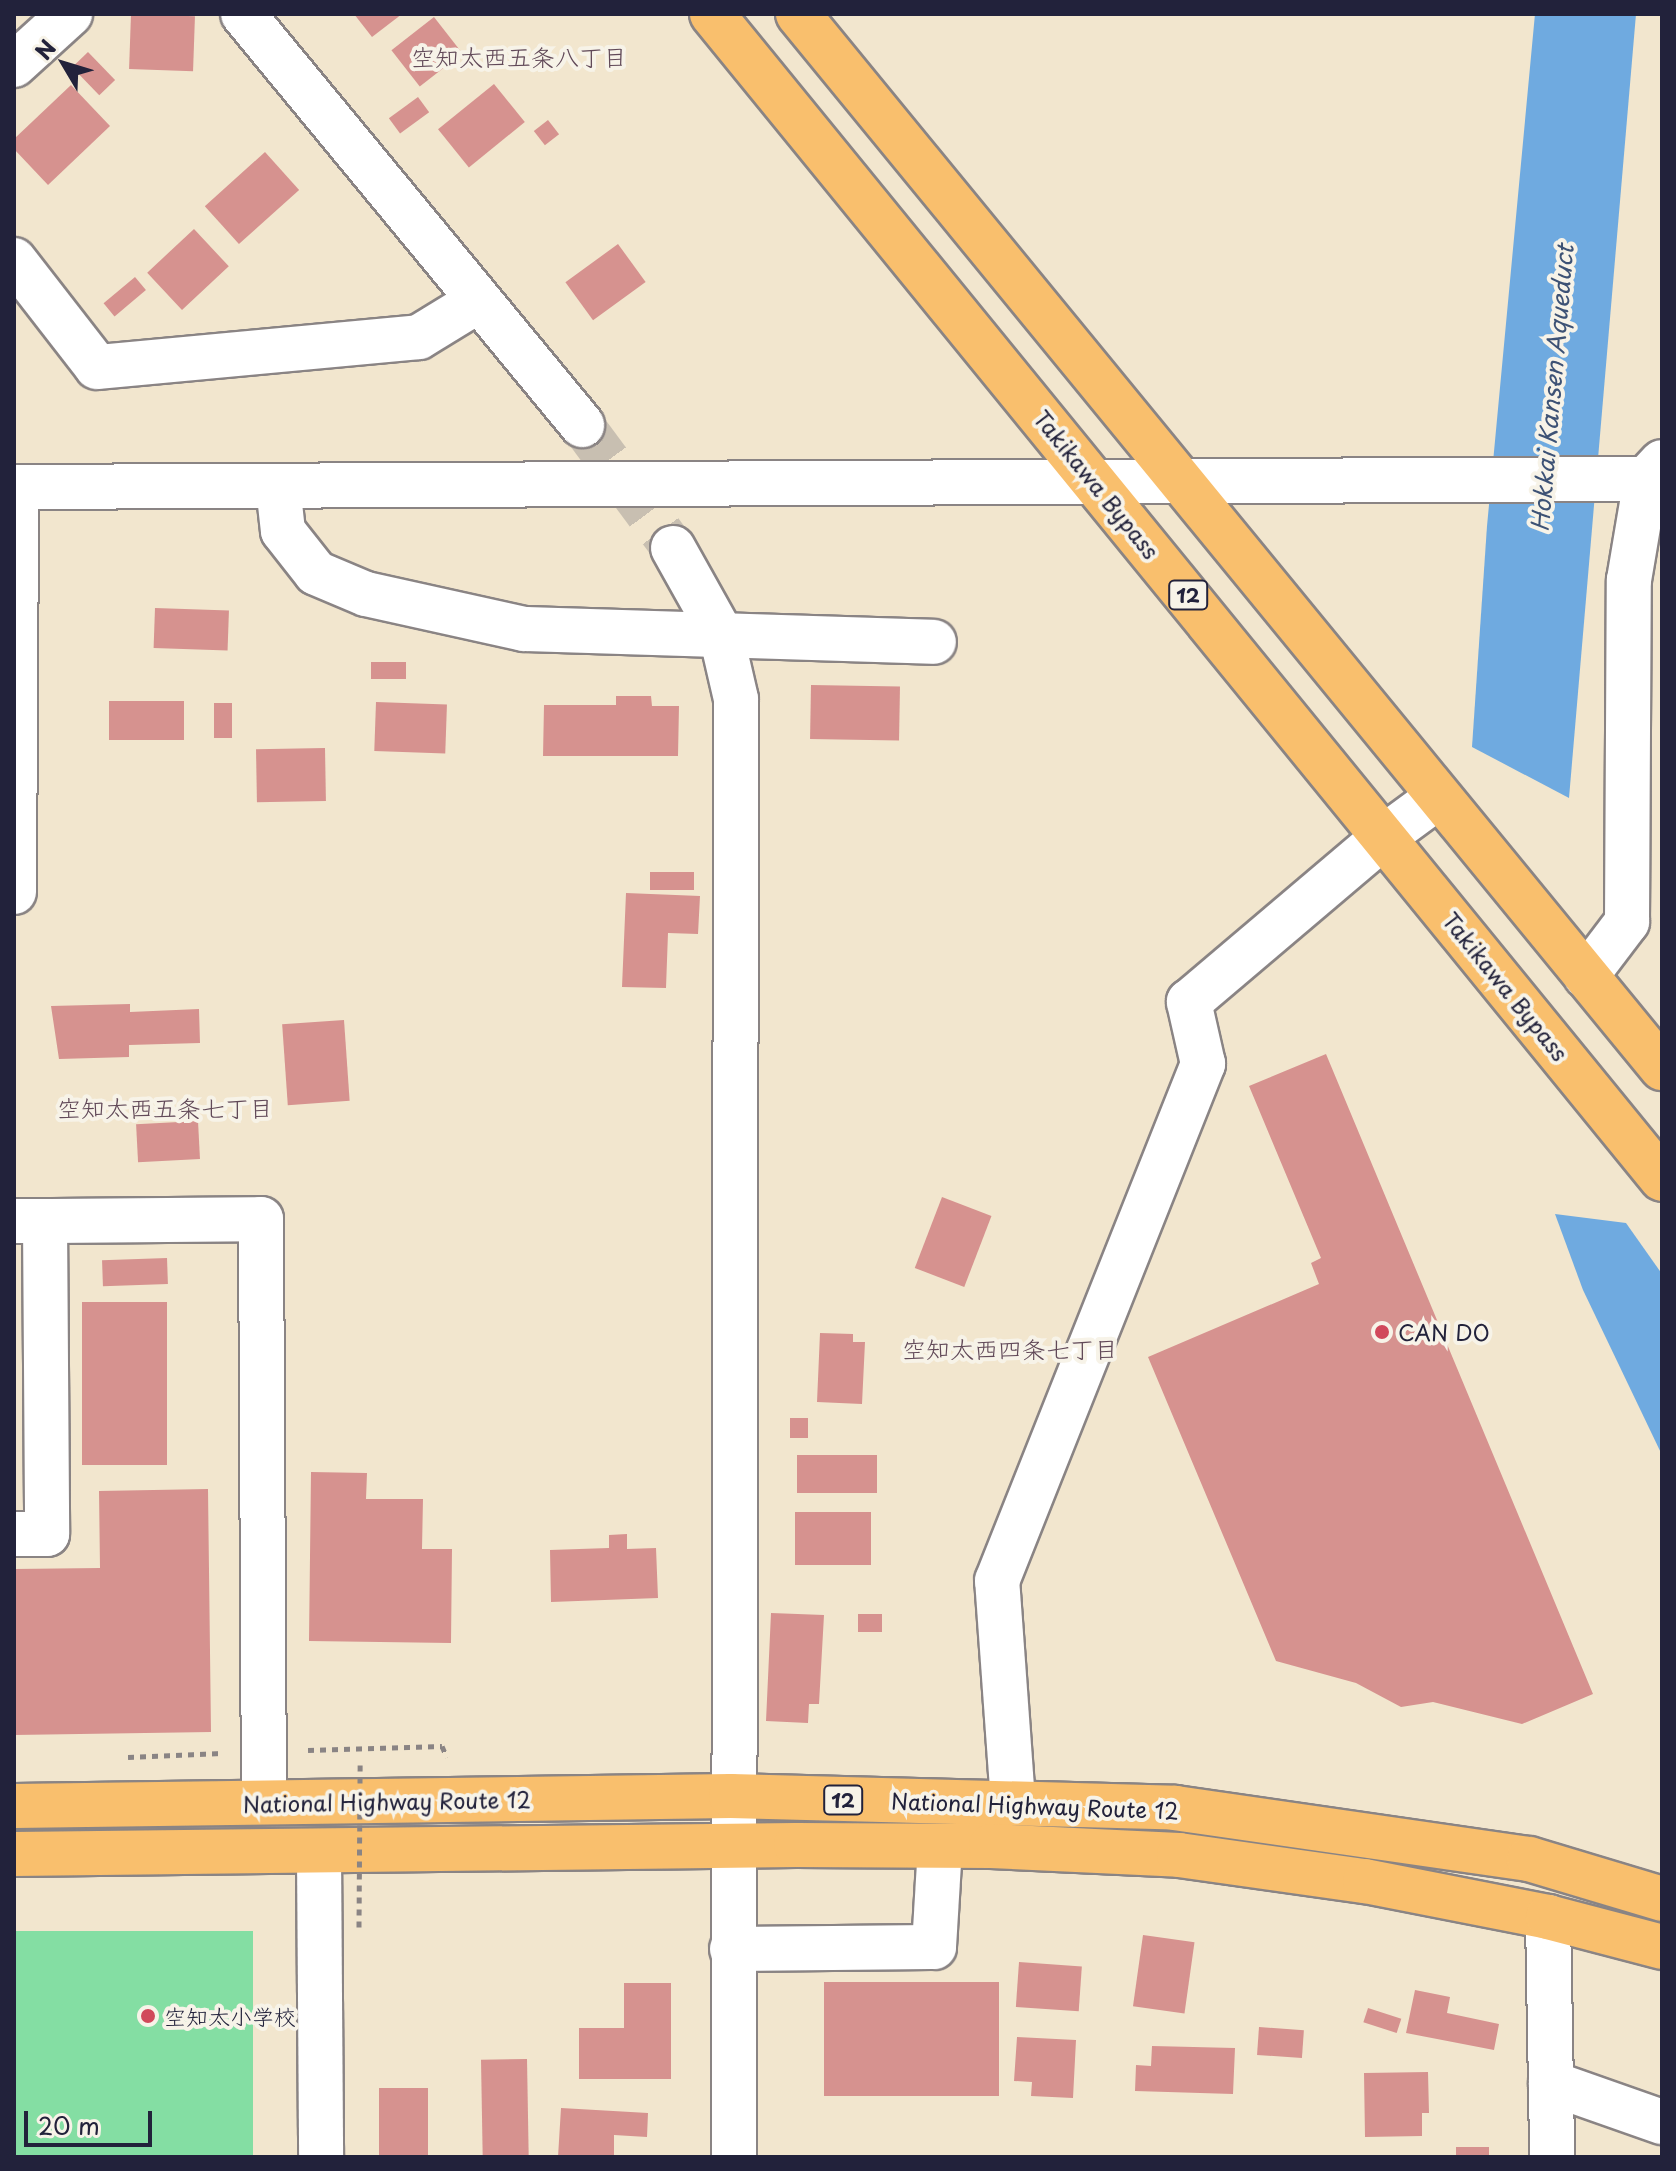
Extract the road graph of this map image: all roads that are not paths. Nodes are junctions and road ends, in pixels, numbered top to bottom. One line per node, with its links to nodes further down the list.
1 (70, 14): 5 (street)
2 (243, 14): 7 (street)
3 (712, 14): 11 (highway, Takikawa Bypass / 12)
4 (798, 14): 10 (highway)
5 (14, 65)
6 (14, 260): 7 (street)
7 (478, 301): 8 (street)
8 (582, 425)
9 (1644, 475): 10 (street); 20 (street)
10 (1178, 481): 11 (street); 17 (highway)
11 (1096, 483): 12 (street); 18 (highway, Takikawa Bypass / 12)
12 (278, 486): 13 (street); 15 (street)
13 (15, 487): 19 (street)
14 (673, 548): 15 (street)
15 (721, 634): 16 (street); 25 (street)
16 (934, 642)
17 (1438, 797): 18 (street); 20 (highway)
18 (1385, 836): 22 (highway, Takikawa Bypass / 12); 27 (street)
19 (14, 892)
20 (1586, 976): 21 (highway)
21 (1662, 1068)
22 (1662, 1179)
23 (30, 1221): 24 (street); 26 (street)
24 (14, 1534)
25 (731, 1796): 26 (highway, National Highway Route 12 / 12); 27 (highway, National Highway Route 12 / 12); 29 (street)
26 (264, 1802): 28 (highway, National Highway Route 12 / 12)
27 (1013, 1802): 33 (highway, National Highway Route 12 / 12)
28 (14, 1806)
29 (732, 1846): 30 (highway, National Highway Route 12 / 12); 31 (highway, National Highway Route 12 / 12); 36 (street)
30 (940, 1846): 34 (highway, National Highway Route 12 / 12); 36 (street)
31 (319, 1853): 32 (highway, National Highway Route 12 / 12); 39 (street)
32 (14, 1854)
33 (1662, 1899)
34 (1548, 1917): 35 (highway, National Highway Route 12 / 12); 37 (street)
35 (1662, 1947)
36 (732, 1949): 40 (street)
37 (1551, 2083): 38 (street); 41 (street)
38 (1662, 2122)
39 (321, 2157)
40 (734, 2157)
41 (1552, 2157)

